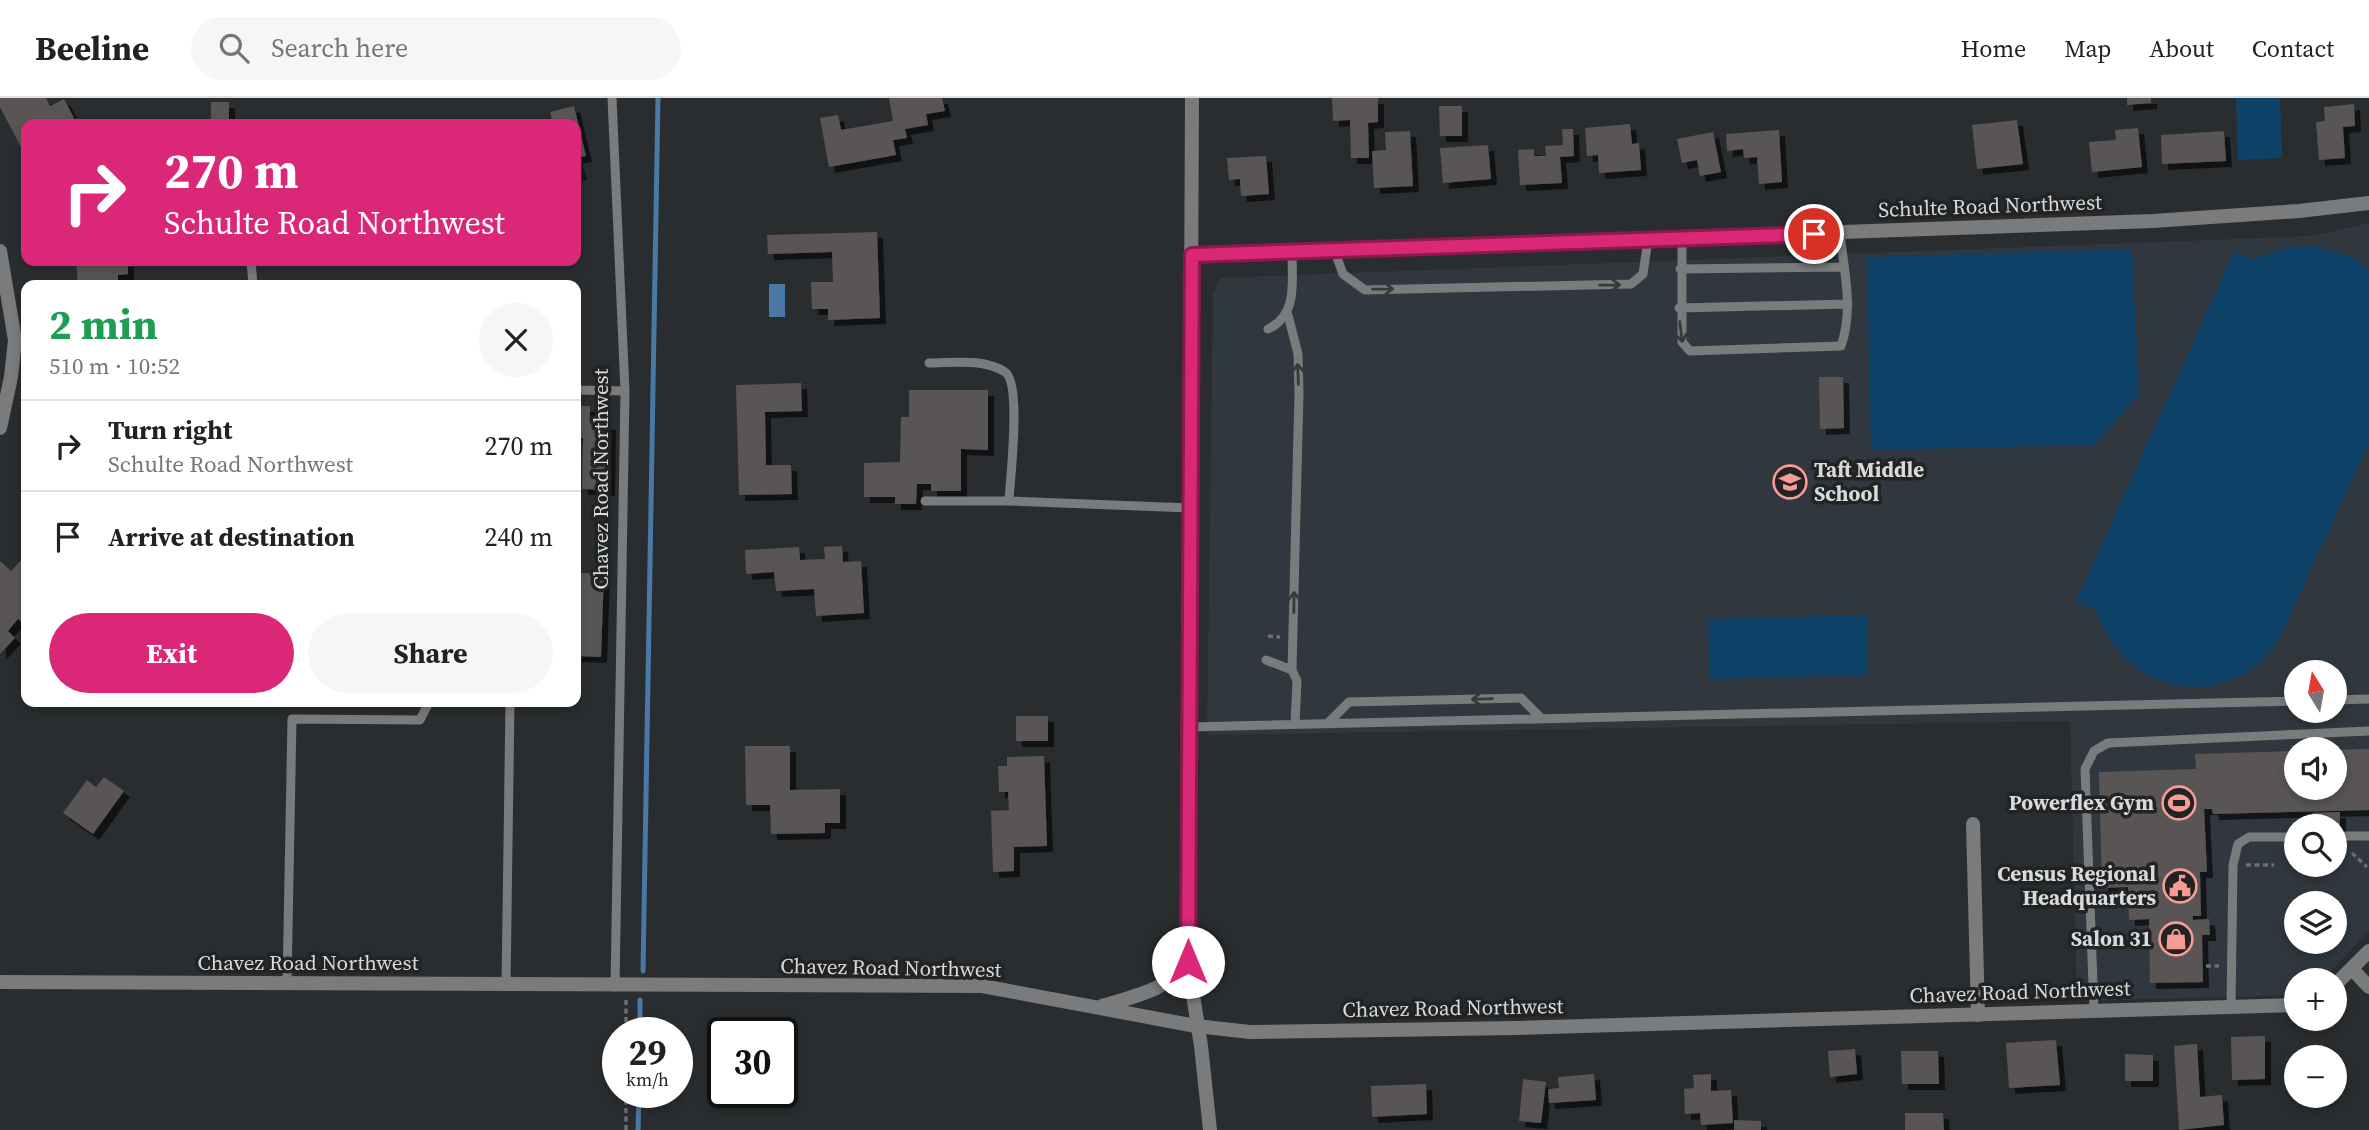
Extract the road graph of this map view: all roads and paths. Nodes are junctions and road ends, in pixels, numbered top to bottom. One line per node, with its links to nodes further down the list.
1 (612, 98): 19 (lane, Chavez Road Northwest)
2 (1192, 98): 10 (street)
3 (2369, 203): 4 (street, Schulte Road Northwest)
4 (1840, 233): 5 (street, Schulte Road Northwest); 11 (lane)
5 (1682, 239): 6 (street, Schulte Road Northwest); 12 (lane)
6 (1648, 240): 8 (street, Schulte Road Northwest); 8 (lane, one-way to 6)
7 (0, 251): 20 (street)
8 (1335, 252): 9 (street, Schulte Road Northwest)
9 (1292, 253): 10 (street, Schulte Road Northwest); 15 (lane)
10 (1192, 255): 23 (street)
11 (1843, 267): 12 (lane); 13 (lane)
12 (1680, 269): 14 (lane)
13 (1847, 304): 14 (lane); 14 (lane, one-way to 13)
14 (1679, 308)
15 (1288, 315): 16 (lane); 25 (lane, one-way to 15)
16 (1268, 330)
17 (929, 363): 22 (lane)
18 (581, 390): 19 (lane)
19 (625, 391): 51 (lane, Chavez Road Northwest)
20 (0, 429)
21 (925, 501): 22 (lane)
22 (1009, 501): 23 (lane)
23 (1190, 508): 34 (street)
24 (1266, 660): 25 (lane)
25 (1292, 670): 32 (lane)
26 (2369, 699): 27 (lane)
27 (2347, 700)
28 (2284, 701): 31 (lane)
29 (426, 707): 49 (lane)
30 (510, 707): 50 (lane)
31 (1541, 718): 33 (lane); 33 (lane, one-way to 33)
32 (1295, 724): 33 (lane); 34 (lane)
33 (1327, 724)
34 (1189, 727): 45 (street)
35 (2369, 731): 56 (lane)
36 (1973, 824): 57 (street)
37 (2284, 836): 42 (lane)
38 (2347, 836): 39 (lane)
39 (2369, 836)
40 (2351, 853): 43 (path)
41 (2274, 865): 42 (path)
42 (2233, 866): 55 (lane)
43 (2367, 867)
44 (2369, 951): 46 (street)
45 (1188, 962): 54 (street); 59 (street)
46 (2352, 969): 47 (street); 52 (street)
47 (2347, 974)
48 (0, 982): 49 (street, Chavez Road Northwest)
49 (287, 984): 50 (street, Chavez Road Northwest)
50 (506, 986): 51 (street, Chavez Road Northwest)
51 (620, 987): 54 (street, Chavez Road Northwest); 58 (path)
52 (2369, 987)
53 (2284, 1005): 55 (street, Chavez Road Northwest)
54 (1102, 1006): 59 (street, Chavez Road Northwest)
55 (2231, 1006): 56 (street, Chavez Road Northwest)
56 (2094, 1011): 57 (street, Chavez Road Northwest)
57 (1978, 1015): 59 (street, Chavez Road Northwest)
58 (624, 1017)
59 (1196, 1026): 62 (street)
60 (626, 1108): 61 (path)
61 (626, 1130)
62 (1210, 1130)

